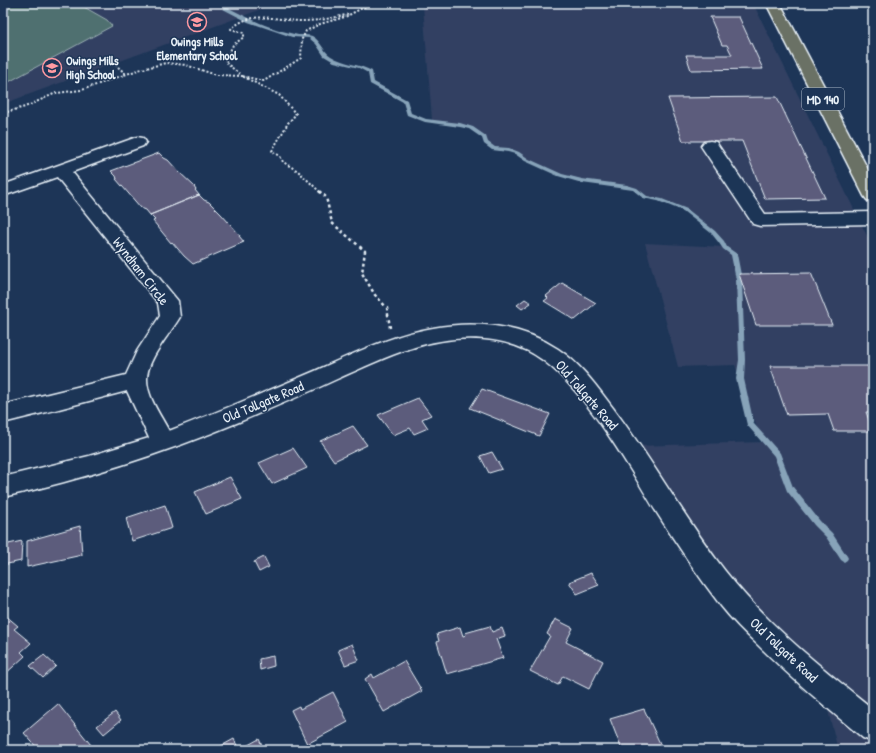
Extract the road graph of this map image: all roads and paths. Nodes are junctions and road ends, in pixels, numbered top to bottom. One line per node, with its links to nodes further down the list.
1 (372, 3): 3 (path)
2 (773, 3): 12 (main road, MD 140)
3 (352, 13): 6 (path); 6 (path)
4 (109, 59): 5 (path)
5 (126, 74): 6 (path); 7 (path)
6 (242, 76): 14 (path)
7 (3, 113)
8 (137, 142): 10 (street)
9 (710, 146): 13 (street)
10 (61, 170): 11 (street); 15 (street, Wyndham Circle)
11 (3, 191)
12 (873, 196)
13 (873, 218)
14 (391, 331)
15 (136, 380): 16 (street); 17 (street)
16 (3, 414)
17 (163, 442): 18 (street, Old Tollgate Road); 19 (street, Old Tollgate Road)
18 (3, 487)
19 (873, 728)

